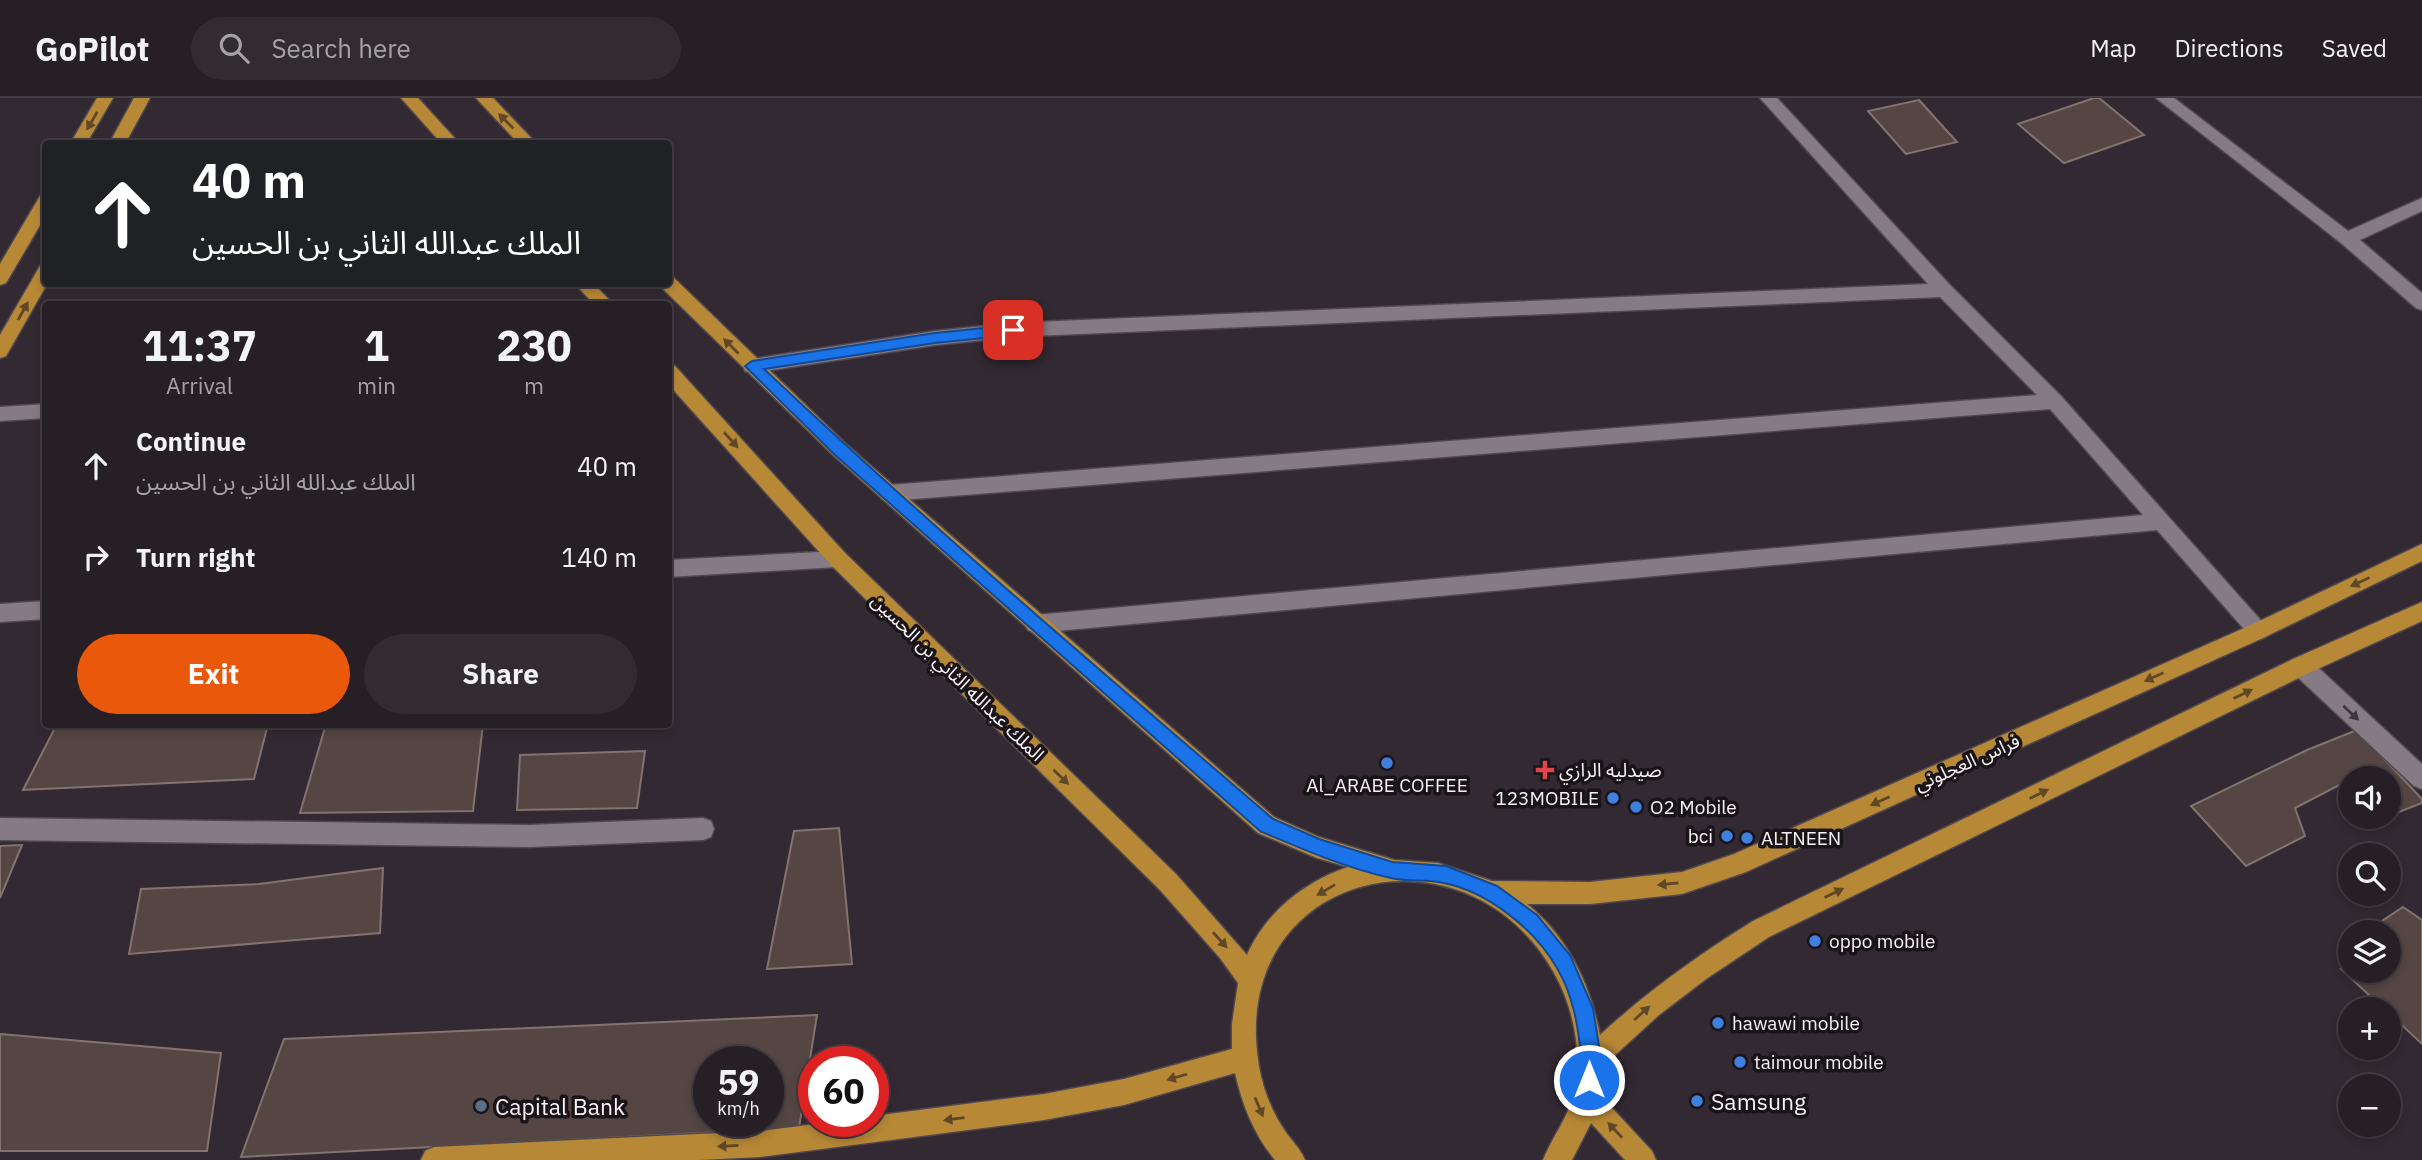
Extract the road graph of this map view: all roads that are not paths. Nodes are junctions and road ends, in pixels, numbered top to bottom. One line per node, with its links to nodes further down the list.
1 (105, 98): 7 (main road, one-way to 7)
2 (142, 98): 8 (main road)
3 (409, 98): 9 (main road)
4 (484, 98): 10 (main road, one-way to 4)
5 (1768, 98): 18 (street)
6 (2164, 98): 13 (street)
7 (80, 140)
8 (119, 140)
9 (448, 140)
10 (525, 140)
11 (2422, 204): 13 (street)
12 (42, 207): 15 (main road)
13 (2347, 239): 20 (street)
14 (42, 277): 21 (main road, one-way to 14)
15 (0, 279)
16 (587, 287): 19 (main road)
17 (672, 287): 22 (main road, one-way to 17)
18 (1944, 290): 22 (street); 24 (street)
19 (601, 301)
20 (2422, 303)
21 (0, 351)
22 (752, 366): 27 (main road)
23 (672, 376): 30 (main road, الملك عبدالله الثاني بن الحسين, one-way to 30)
24 (2054, 401): 27 (street); 28 (street)
25 (42, 411): 26 (street)
26 (0, 414)
27 (889, 493): 35 (main road)
28 (2159, 522): 35 (street); 36 (street)
29 (2422, 552): 36 (main road, فراس العجلوني, one-way to 36)
30 (838, 559): 31 (street); 43 (main road, الملك عبدالله الثاني بن الحسين, one-way to 43)
31 (672, 569)
32 (42, 610): 34 (street)
33 (2422, 611): 37 (main road)
34 (0, 612)
35 (1035, 624): 41 (main road)
36 (2258, 631): 42 (main road, فراس العجلوني, one-way to 42)
37 (2301, 666): 38 (street, one-way to 38); 45 (main road, one-way to 37)
38 (2422, 779)
39 (0, 828): 40 (street)
40 (703, 829)
41 (1392, 870): 42 (main road); 43 (main road, one-way to 43)
42 (1491, 892): 45 (main road)
43 (1251, 980): 44 (main road)
44 (1243, 1058): 47 (main road, one-way to 47); 48 (main road, one-way to 48)
45 (1592, 1059): 46 (main road)
46 (1587, 1100): 49 (main road); 50 (main road, one-way to 46)
47 (1285, 1159)
48 (434, 1160)
49 (1556, 1160)
50 (1643, 1160)

